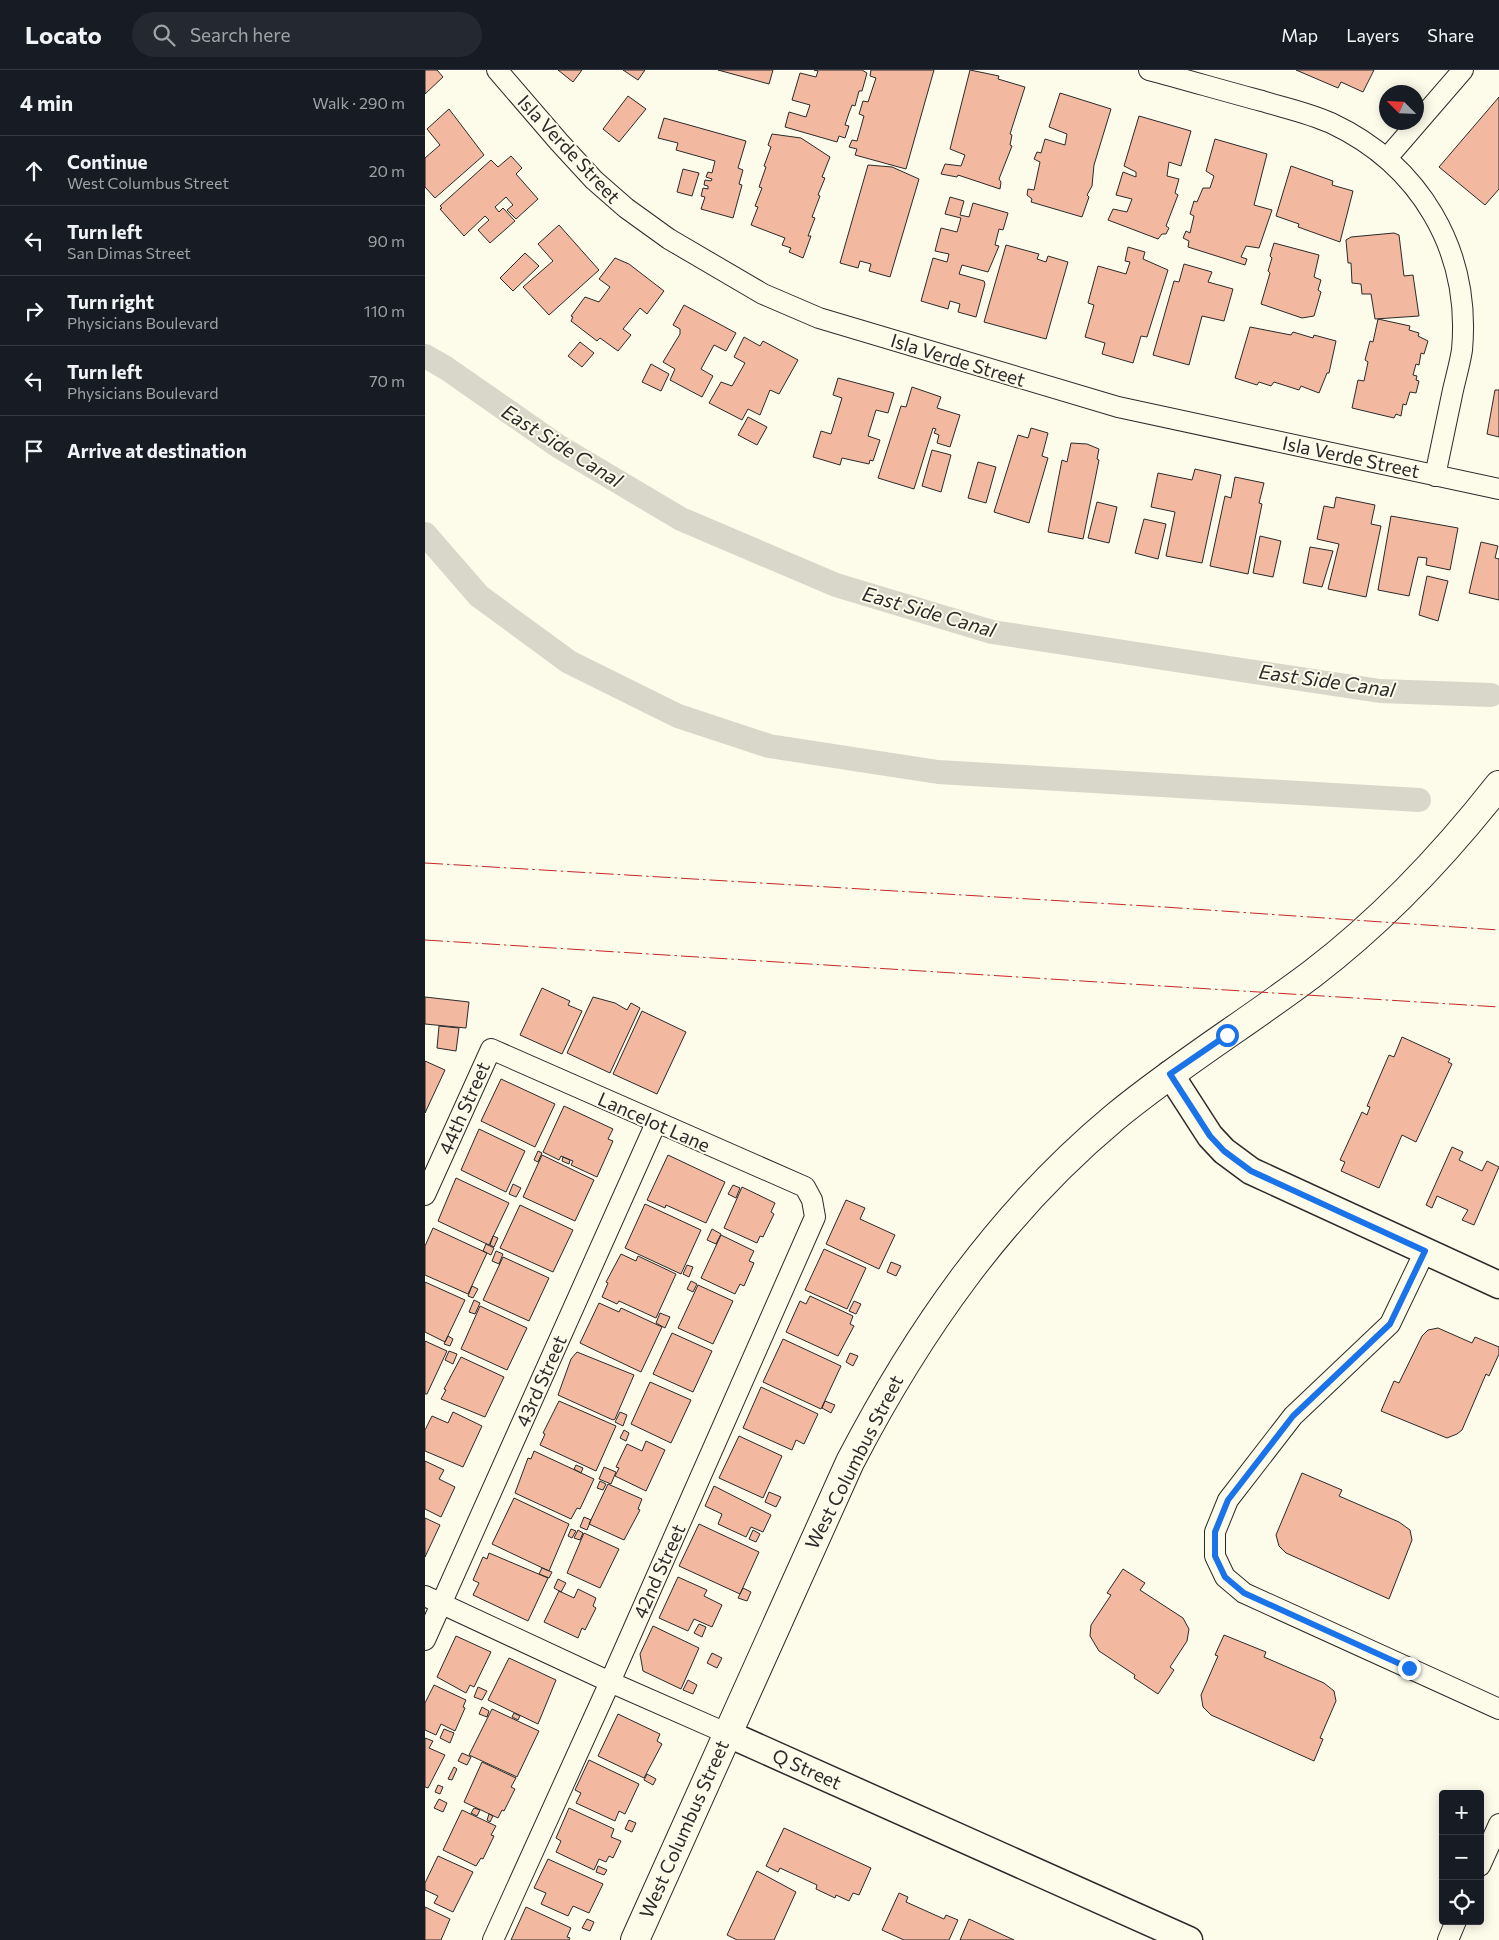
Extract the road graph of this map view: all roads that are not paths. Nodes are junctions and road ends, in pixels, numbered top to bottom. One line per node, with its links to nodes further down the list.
1 (497, 70): 5 (street, Isla Verde Street)
2 (1149, 70): 4 (street)
3 (1463, 70): 4 (street)
4 (1387, 158): 5 (street)
5 (1435, 476): 6 (street, Isla Verde Street)
6 (1499, 489)
7 (1499, 785): 9 (main road, West Columbus Street)
8 (491, 1049): 10 (street, Lancelot Lane); 11 (street, 44th Street)
9 (1170, 1074): 13 (street); 19 (main road, West Columbus Street)
10 (656, 1123): 12 (street, Lancelot Lane); 15 (street, 43rd Street)
11 (425, 1195)
12 (812, 1200): 17 (street, 42nd Street)
13 (1425, 1251): 14 (street); 18 (street)
14 (1499, 1285)
15 (433, 1600): 16 (street, 43rd Street); 17 (street, Q Street)
16 (425, 1640)
17 (610, 1682): 19 (street, Q Street); 23 (street, 42nd Street)
18 (1499, 1709)
19 (727, 1733): 24 (main road, West Columbus Street); 25 (street, Q Street)
20 (1499, 1824): 21 (street)
21 (1484, 1857)
22 (1454, 1925): 26 (street)
23 (493, 1940)
24 (635, 1940)
25 (1189, 1940)
26 (1448, 1940)

